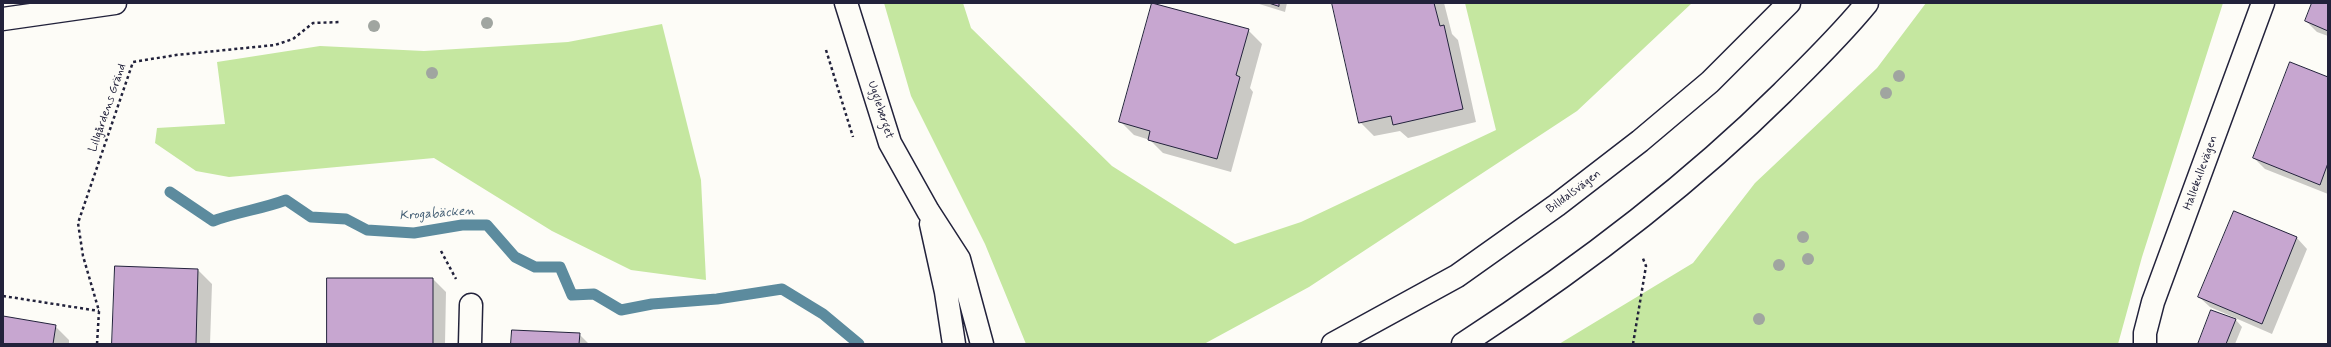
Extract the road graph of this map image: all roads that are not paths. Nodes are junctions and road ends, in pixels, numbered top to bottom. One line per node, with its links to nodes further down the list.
1 (116, 3): 6 (street)
2 (846, 3): 7 (street, Uggleberget)
3 (1788, 3): 12 (street, Billdalsvägen)
4 (1867, 3): 13 (street)
5 (2263, 3): 14 (street, Hallekullevägen)
6 (3, 19)
7 (928, 211): 10 (street, Uggleberget); 11 (street, Uggleberget)
8 (471, 305): 9 (street)
9 (470, 344)
10 (954, 344)
11 (982, 344)
12 (1333, 344)
13 (1463, 344)
14 (2145, 344)

